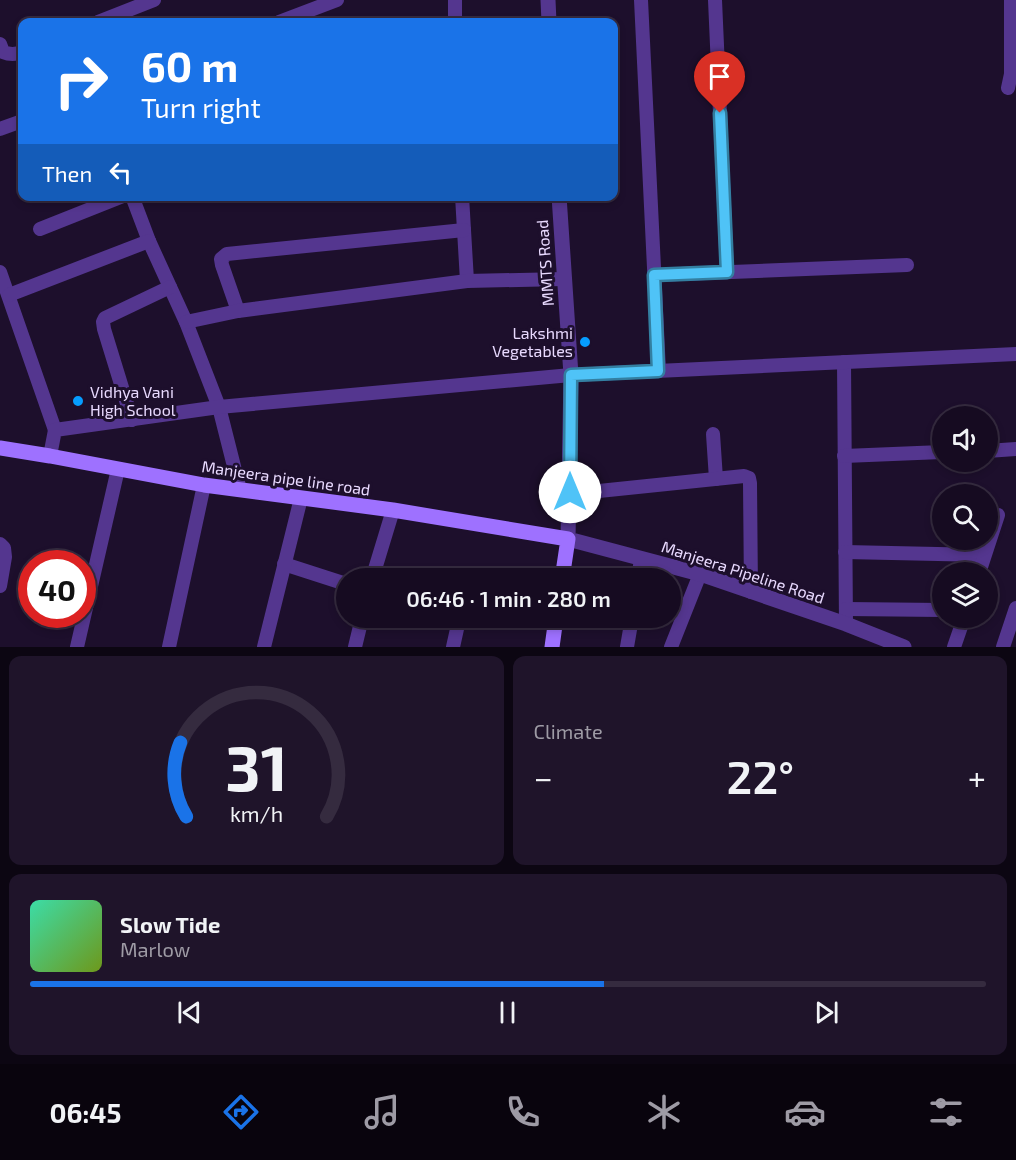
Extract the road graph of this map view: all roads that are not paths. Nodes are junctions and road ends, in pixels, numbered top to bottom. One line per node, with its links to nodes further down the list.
1 (154, 0): 9 (street)
2 (337, 0): 8 (street)
3 (455, 0): 11 (street)
4 (548, 0): 12 (street)
5 (641, 0): 28 (street)
6 (715, 0): 27 (street)
7 (1011, 0): 15 (street)
8 (311, 5): 10 (street)
9 (108, 18)
10 (287, 18)
11 (455, 18)
12 (549, 18)
13 (0, 44): 14 (street)
14 (18, 54)
15 (1008, 88)
16 (18, 122): 17 (street)
17 (0, 129)
18 (110, 201): 22 (street)
19 (134, 201): 24 (street)
20 (462, 201): 23 (street)
21 (559, 201): 29 (street, MMTS Road)
22 (40, 229)
23 (464, 230): 30 (street); 33 (street)
24 (149, 241): 31 (street); 32 (street)
25 (907, 265): 27 (street)
26 (0, 272): 32 (street)
27 (727, 272): 28 (street)
28 (654, 275): 37 (street)
29 (564, 279): 30 (street); 38 (street, MMTS Road)
30 (467, 281): 33 (street)
31 (170, 287): 34 (street); 40 (street)
32 (9, 295): 41 (street)
33 (238, 311): 34 (street)
34 (186, 322): 39 (street)
35 (1016, 354): 36 (street)
36 (844, 362): 37 (street); 48 (street)
37 (658, 371): 38 (street)
38 (571, 375): 39 (street); 53 (street, MMTS Road)
39 (219, 407): 40 (street); 52 (street)
40 (132, 420): 41 (street)
41 (55, 430): 47 (street)
42 (713, 434): 50 (street)
43 (0, 448): 47 (main road, Manjeera pipe line road)
44 (1016, 449): 45 (street)
45 (998, 450)
46 (932, 452): 48 (street)
47 (50, 456): 49 (main road, Manjeera pipe line road)
48 (844, 456): 59 (street)
49 (118, 469): 51 (main road, Manjeera pipe line road); 80 (street)
50 (716, 478): 53 (street); 70 (street)
51 (204, 485): 52 (main road, Manjeera pipe line road); 81 (street)
52 (240, 489): 54 (main road, Manjeera pipe line road)
53 (570, 494): 56 (street, MMTS Road)
54 (301, 498): 55 (main road, Manjeera pipe line road); 63 (street)
55 (393, 510): 56 (main road, Manjeera pipe line road); 64 (street)
56 (568, 538): 61 (street, Manjeera Pipeline Road); 65 (main road, MMTS Road)
57 (0, 544): 69 (street)
58 (986, 550): 60 (street)
59 (845, 552): 60 (street); 73 (street)
60 (984, 555): 62 (street)
61 (641, 559): 66 (street); 67 (street, Manjeera Pipeline Road)
62 (982, 562)
63 (284, 564): 68 (street); 82 (street)
64 (375, 568)
65 (564, 568)
66 (640, 568)
67 (700, 574): 70 (street, Manjeera Pipeline Road); 87 (street)
68 (336, 581)
69 (0, 586)
70 (751, 592): 73 (street, Manjeera Pipeline Road)
71 (1016, 608): 90 (street)
72 (932, 611): 73 (street)
73 (846, 616): 79 (street, Manjeera Pipeline Road)
74 (360, 628): 83 (street)
75 (457, 628): 84 (street)
76 (555, 628): 85 (main road)
77 (631, 628): 86 (street)
78 (961, 628): 89 (street)
79 (885, 644): 88 (street, Manjeera Pipeline Road)
80 (77, 647)
81 (169, 647)
82 (264, 647)
83 (355, 647)
84 (453, 647)
85 (552, 647)
86 (628, 647)
87 (671, 647)
88 (904, 647)
89 (954, 647)
90 (1003, 647)

